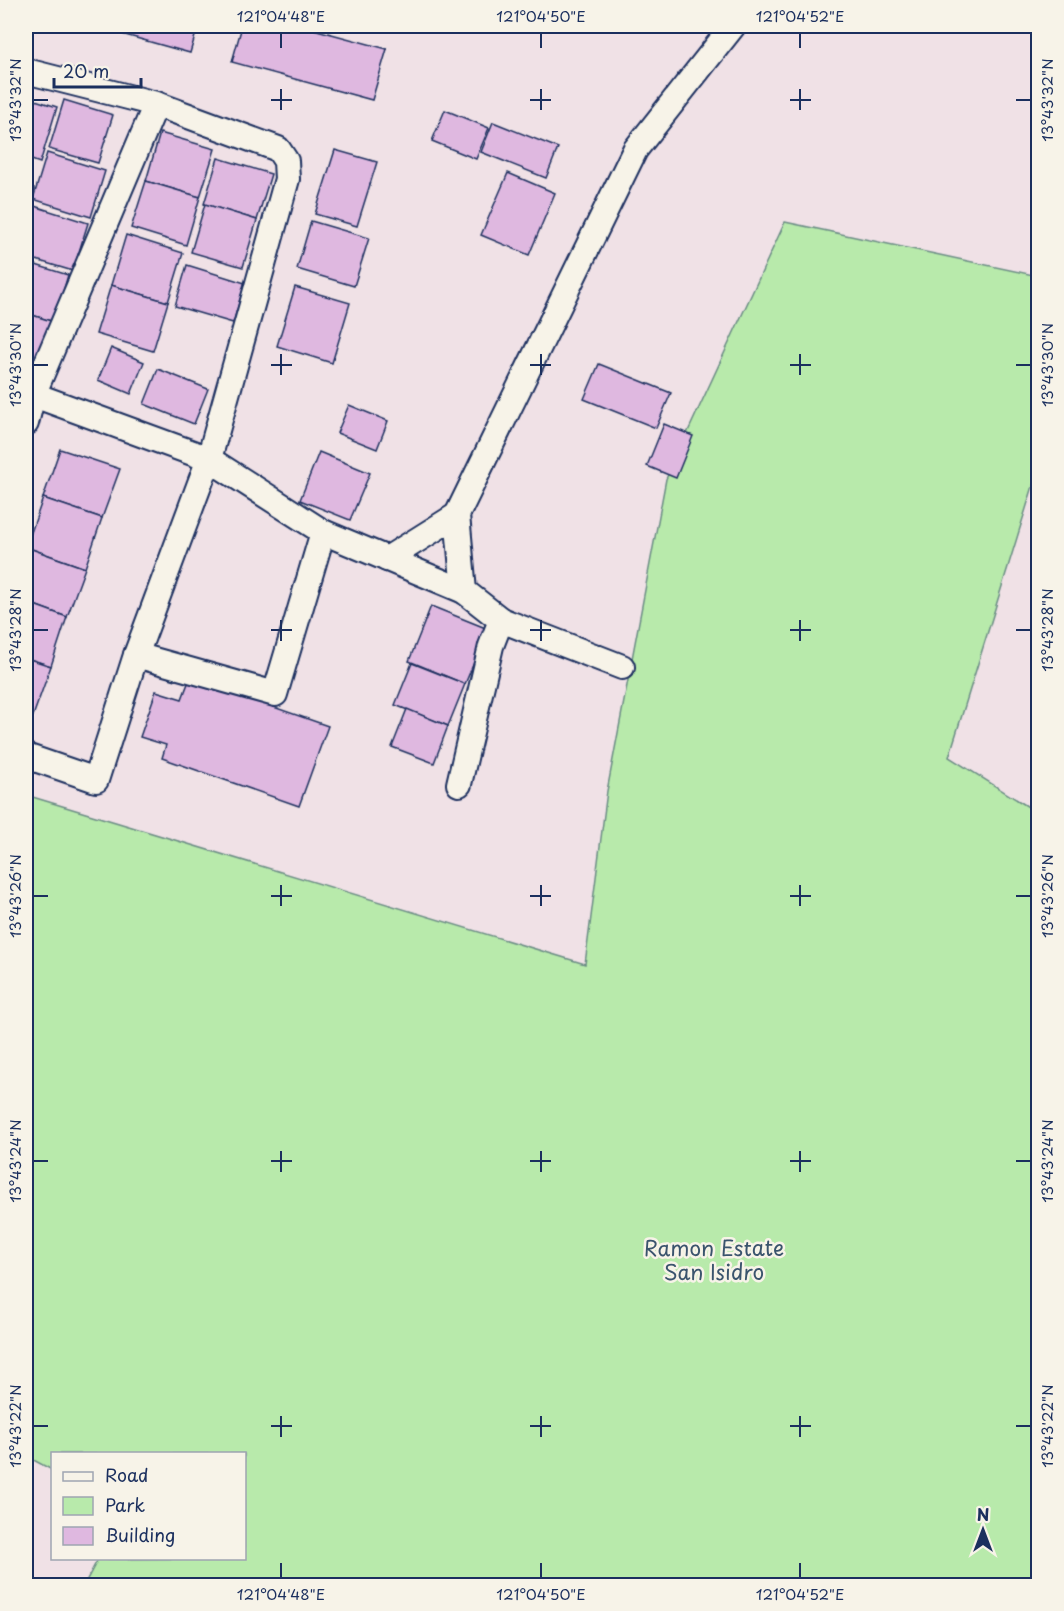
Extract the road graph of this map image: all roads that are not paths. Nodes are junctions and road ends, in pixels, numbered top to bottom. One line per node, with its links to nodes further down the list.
1 (733, 26): 7 (street)
2 (26, 71): 3 (street)
3 (156, 104): 4 (street); 6 (street)
4 (29, 393): 5 (street); 6 (street)
5 (26, 423)
6 (209, 459): 8 (street); 12 (street)
7 (457, 515): 9 (street); 10 (street)
8 (323, 532): 9 (street); 12 (street)
9 (387, 559): 10 (street)
10 (464, 591): 11 (street)
11 (501, 620): 13 (street); 15 (street)
12 (136, 655): 14 (street)
13 (622, 667)
14 (26, 756)
15 (459, 784)

